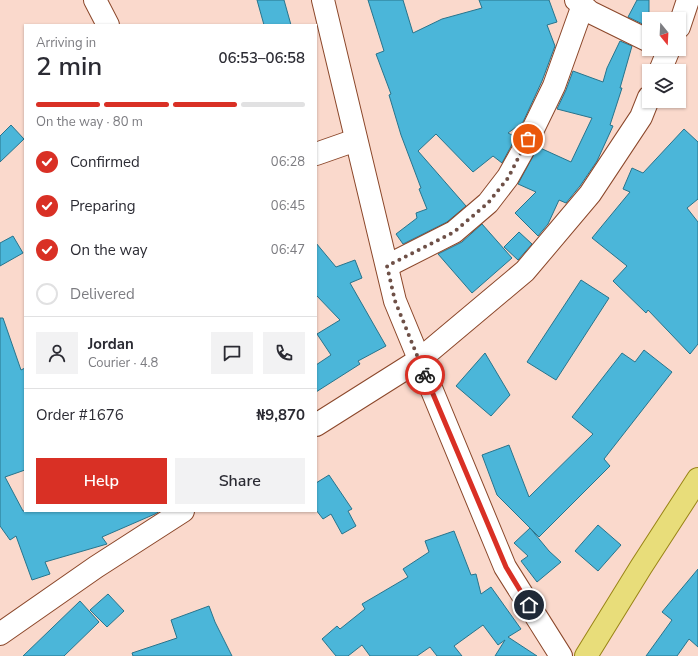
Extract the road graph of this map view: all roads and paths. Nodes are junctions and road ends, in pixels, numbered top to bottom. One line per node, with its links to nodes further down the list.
1 (95, 0): 6 (street)
2 (323, 0): 9 (street)
3 (688, 0): 5 (street)
4 (579, 3): 7 (street); 11 (street)
5 (684, 12)
6 (107, 24)
7 (642, 38)
8 (645, 108): 12 (street)
9 (356, 140): 10 (street); 11 (street)
10 (317, 154)
11 (387, 266): 12 (street)
12 (419, 360): 13 (street); 17 (street)
13 (317, 424)
14 (698, 479): 18 (main road)
15 (181, 512): 16 (street)
16 (0, 634)
17 (561, 656)
18 (586, 656)

